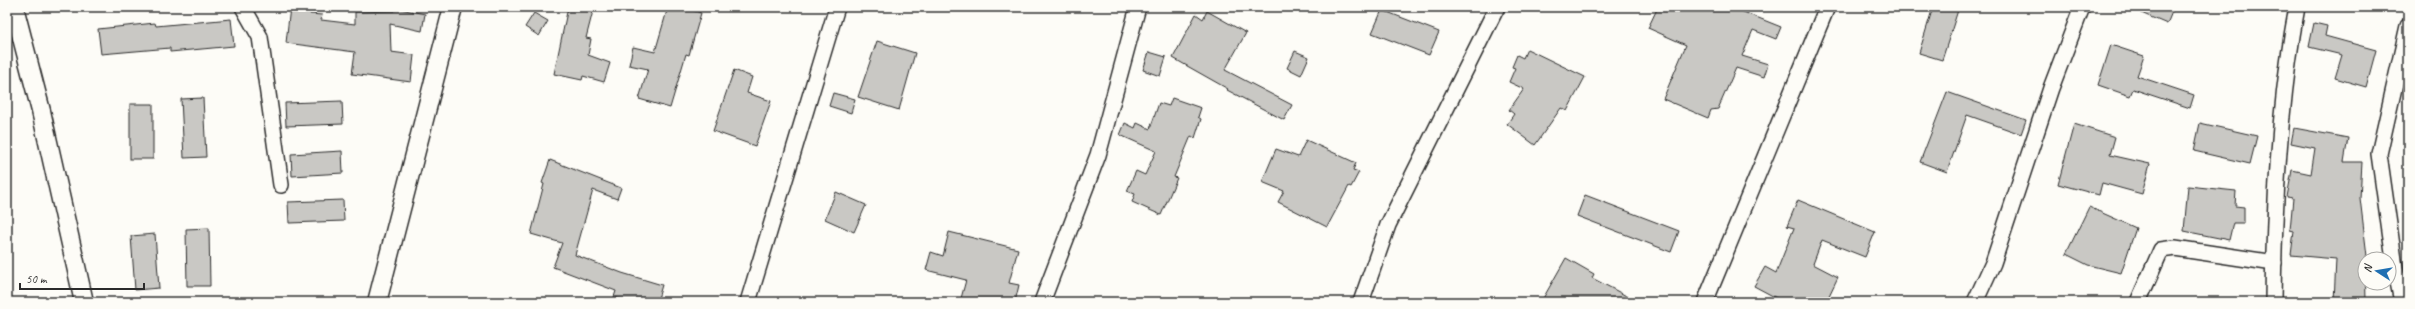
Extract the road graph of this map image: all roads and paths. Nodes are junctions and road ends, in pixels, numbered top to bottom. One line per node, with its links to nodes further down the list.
1 (14, 7): 13 (street)
2 (243, 7): 11 (street)
3 (453, 7): 14 (street)
4 (837, 7): 15 (street)
5 (1138, 7): 16 (street)
6 (1497, 7): 17 (street)
7 (1828, 7): 18 (street)
8 (2082, 7): 19 (street)
9 (2297, 7): 12 (street)
10 (2408, 26): 22 (street)
11 (281, 185)
12 (2274, 263): 20 (street); 21 (street)
13 (84, 302)
14 (377, 302)
15 (748, 302)
16 (1042, 302)
17 (1361, 302)
18 (1706, 302)
19 (1975, 302)
20 (2138, 302)
21 (2273, 302)
22 (2402, 302)

